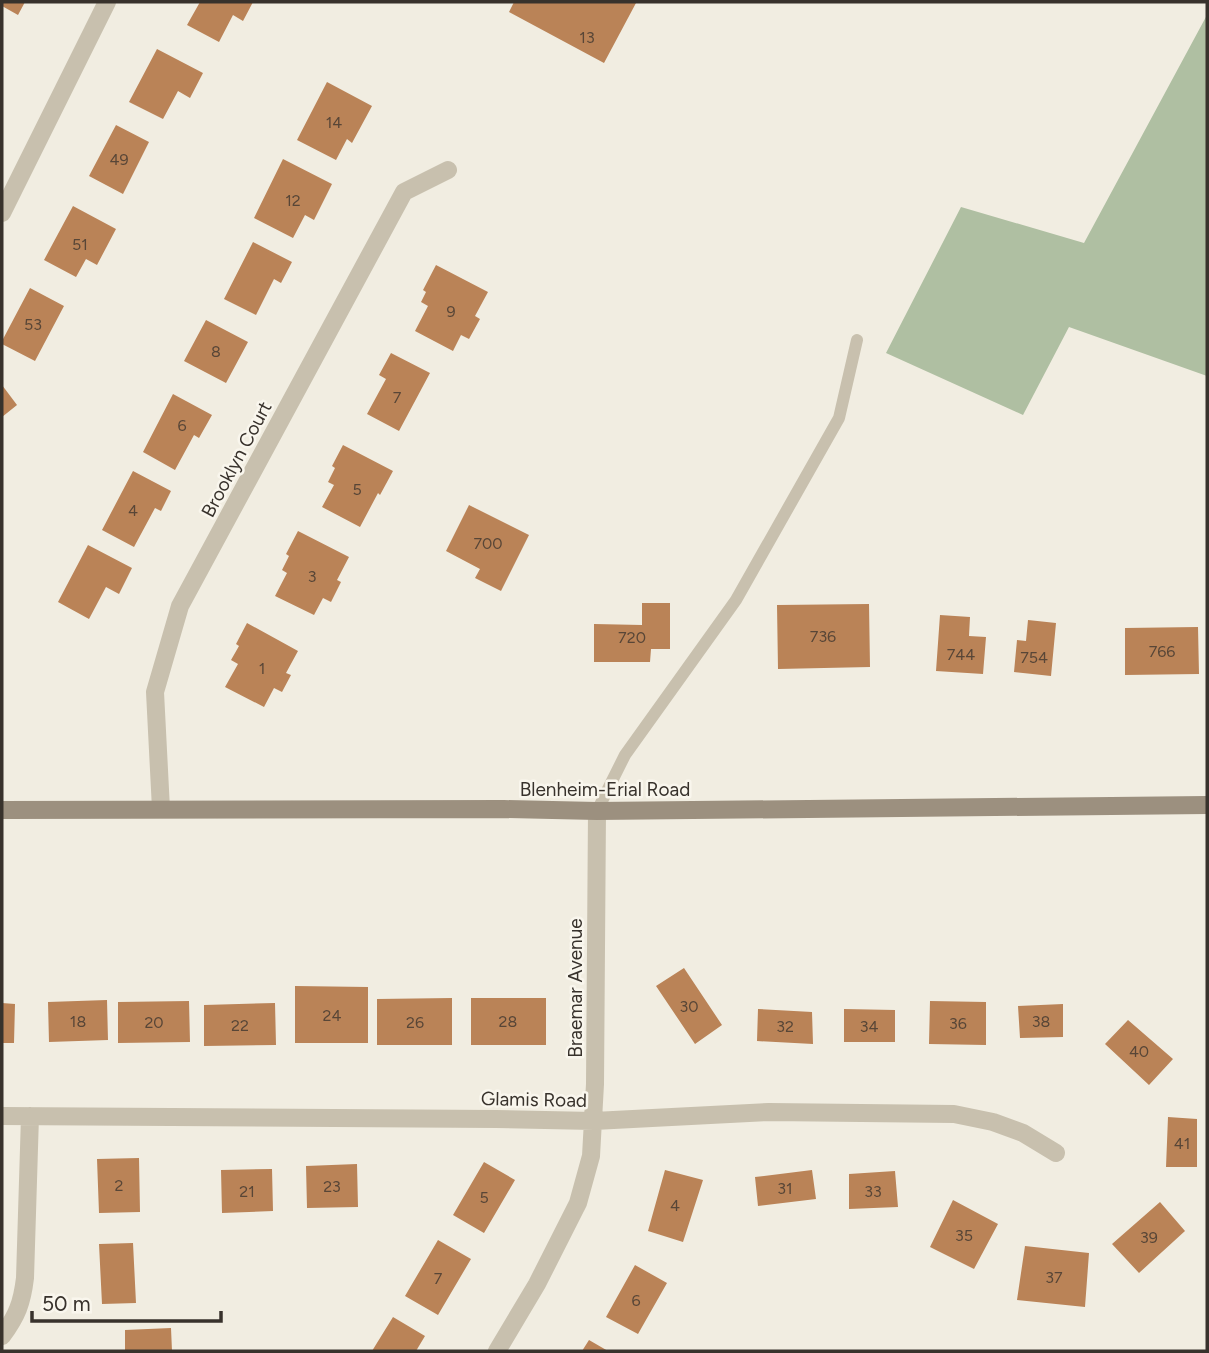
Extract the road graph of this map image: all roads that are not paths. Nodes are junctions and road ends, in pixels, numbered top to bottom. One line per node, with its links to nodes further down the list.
1 (107, 2): 3 (street)
2 (448, 170): 6 (street, Brooklyn Court)
3 (2, 213)
4 (857, 340): 8 (lane)
5 (1207, 805): 8 (main road, Blenheim-Erial Road)
6 (161, 809): 7 (main road, Blenheim-Erial Road); 8 (main road, Blenheim-Erial Road)
7 (2, 810)
8 (597, 811): 11 (street, Braemar Avenue)
9 (2, 1116): 10 (street, Glamis Road)
10 (30, 1116): 11 (street, Glamis Road); 13 (street)
11 (594, 1121): 12 (street, Glamis Road); 14 (street, Braemar Avenue)
12 (1056, 1153)
13 (2, 1336)
14 (497, 1351)

